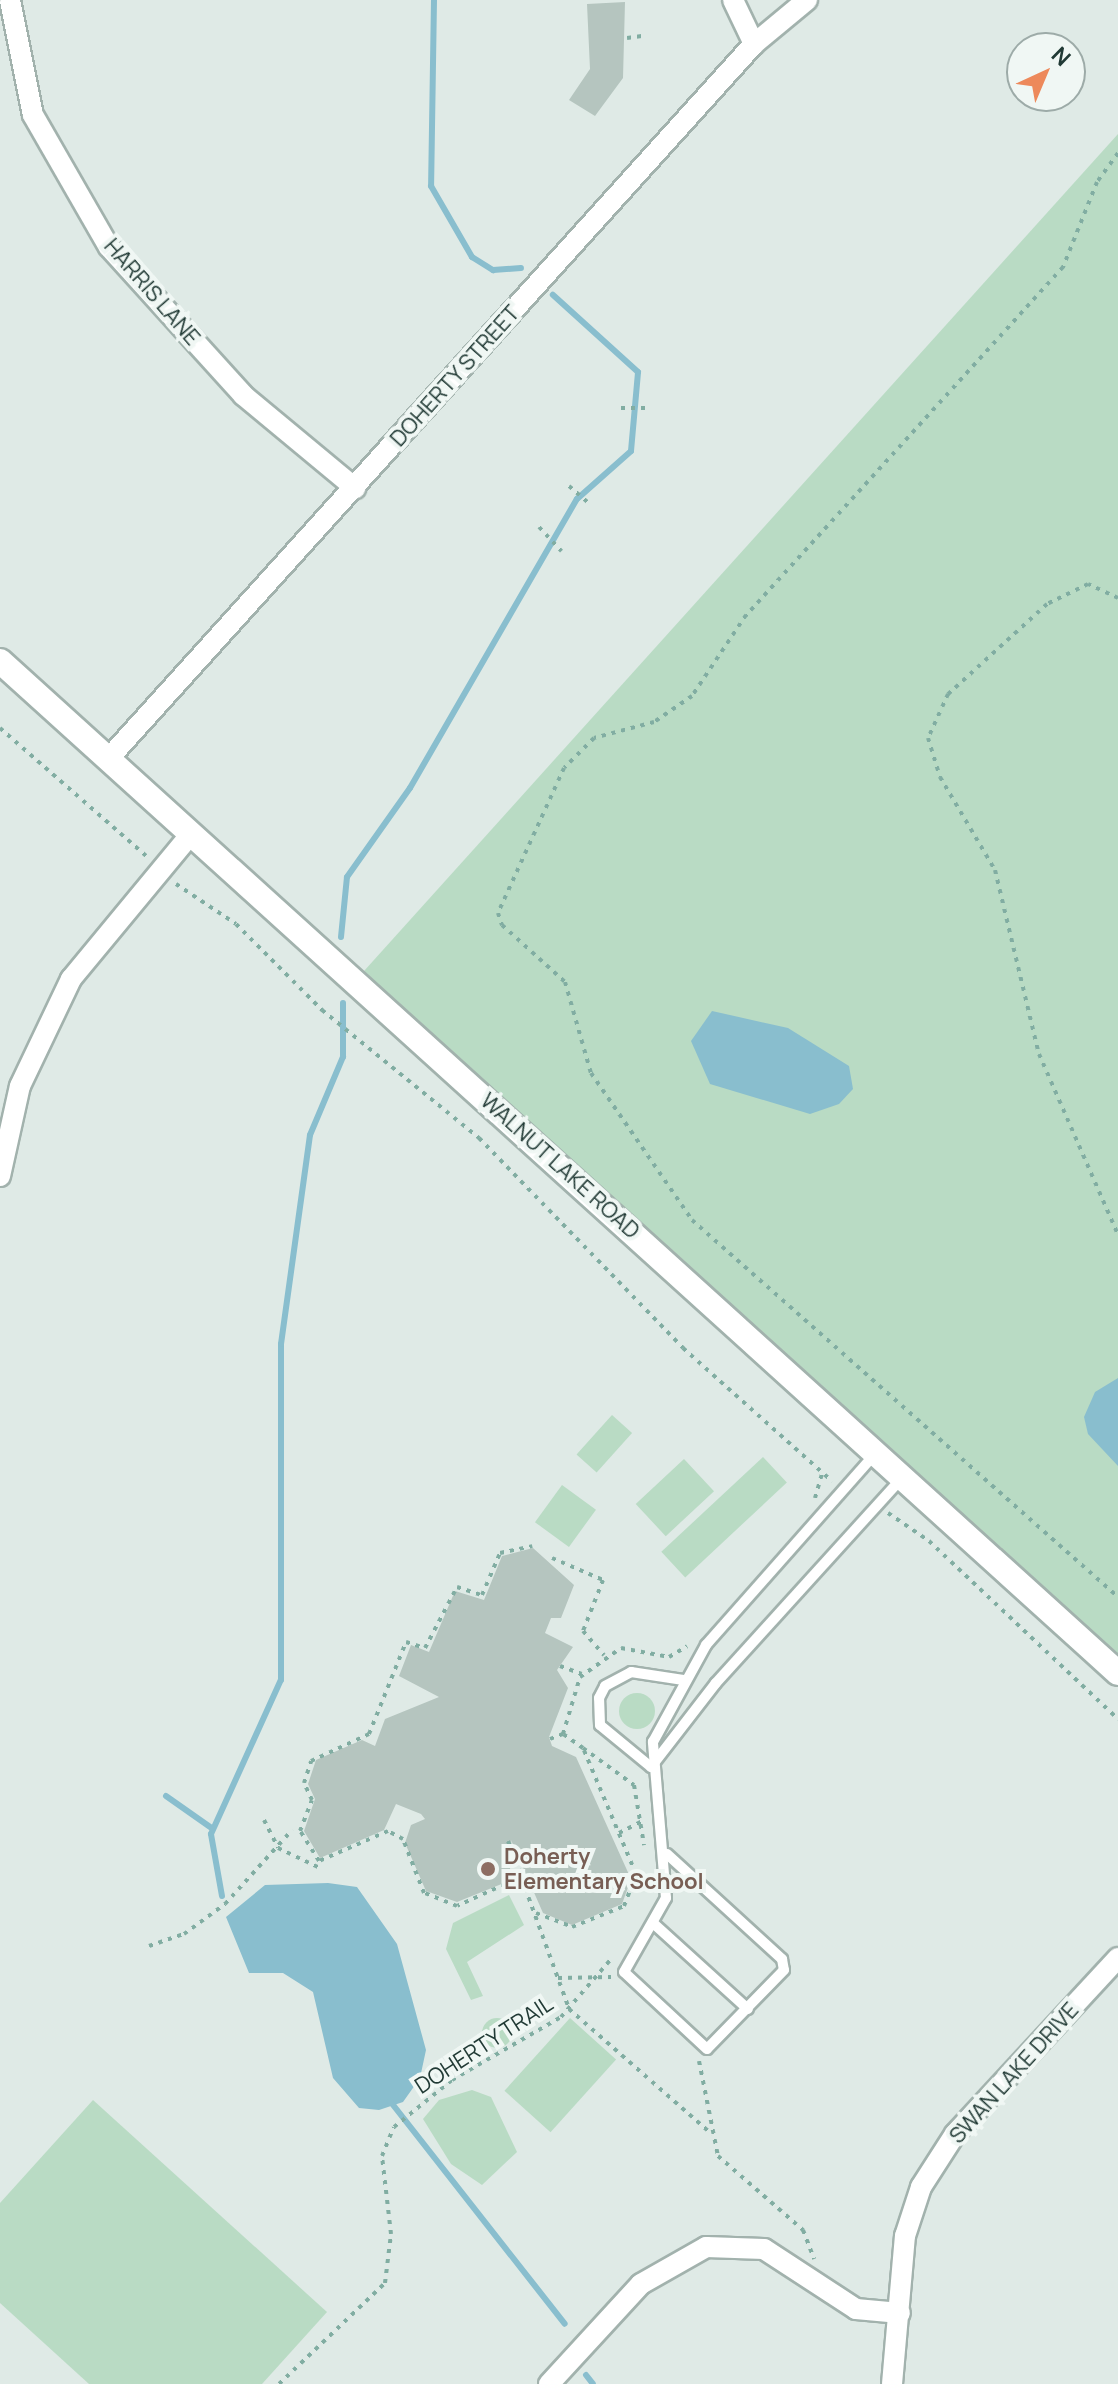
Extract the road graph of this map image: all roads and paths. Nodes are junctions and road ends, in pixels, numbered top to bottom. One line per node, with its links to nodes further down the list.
1 (10, 0): 11 (street, HARRIS LANE)
2 (733, 0): 6 (street)
3 (807, 0): 6 (street, DOHERTY STREET)
4 (642, 36): 5 (path)
5 (627, 38)
6 (754, 44): 11 (street, DOHERTY STREET)
7 (1118, 153): 28 (path)
8 (621, 408): 9 (path)
9 (648, 408)
10 (569, 486): 12 (path)
11 (355, 488): 17 (street, DOHERTY STREET)
12 (591, 505)
13 (539, 527): 14 (path)
14 (561, 551)
15 (1118, 598): 21 (path)
16 (0, 661): 17 (street, WALNUT LAKE ROAD)
17 (109, 758): 18 (street, WALNUT LAKE ROAD)
18 (191, 834): 20 (street); 22 (street, WALNUT LAKE ROAD)
19 (322, 1010): 24 (path)
20 (0, 1176)
21 (1118, 1235)
22 (878, 1451): 23 (street, WALNUT LAKE ROAD); 24 (lane)
23 (904, 1476): 25 (lane); 31 (street, WALNUT LAKE ROAD)
24 (846, 1488): 33 (lane)
25 (875, 1506): 34 (path); 38 (lane)
26 (532, 1546): 48 (path)
27 (552, 1558): 29 (path)
28 (1118, 1597)
29 (604, 1655)
30 (560, 1666): 32 (path)
31 (1118, 1673)
32 (582, 1674)
33 (683, 1680): 38 (lane); 38 (lane)
34 (1118, 1719)
35 (563, 1734): 36 (path)
36 (550, 1739)
37 (583, 1748): 40 (path)
38 (651, 1767): 46 (lane)
39 (264, 1820): 44 (path)
40 (641, 1822): 42 (path); 45 (path)
41 (292, 1830): 44 (path)
42 (619, 1833)
43 (508, 1841): 48 (path)
44 (278, 1848): 47 (path); 51 (path)
45 (645, 1850)
46 (667, 1854): 49 (lane); 57 (lane)
47 (320, 1868)
48 (523, 1876): 54 (path)
49 (653, 1923): 53 (lane); 57 (lane)
50 (621, 1944): 55 (path, DOHERTY TRAIL)
51 (149, 1946)
52 (1118, 1958): 61 (street, SWAN LAKE DRIVE)
53 (625, 1974): 55 (path); 58 (lane)
54 (558, 1978): 55 (path); 56 (path)
55 (595, 1981): 56 (path, DOHERTY TRAIL)
56 (569, 2009): 59 (path); 62 (path, DOHERTY TRAIL)
57 (748, 2009): 58 (lane)
58 (702, 2048): 59 (path)
59 (712, 2134): 60 (path)
60 (814, 2278): 61 (street); 63 (street)
61 (900, 2313): 64 (street, SWAN LAKE DRIVE)
62 (279, 2384)
63 (549, 2384)
64 (892, 2384)

